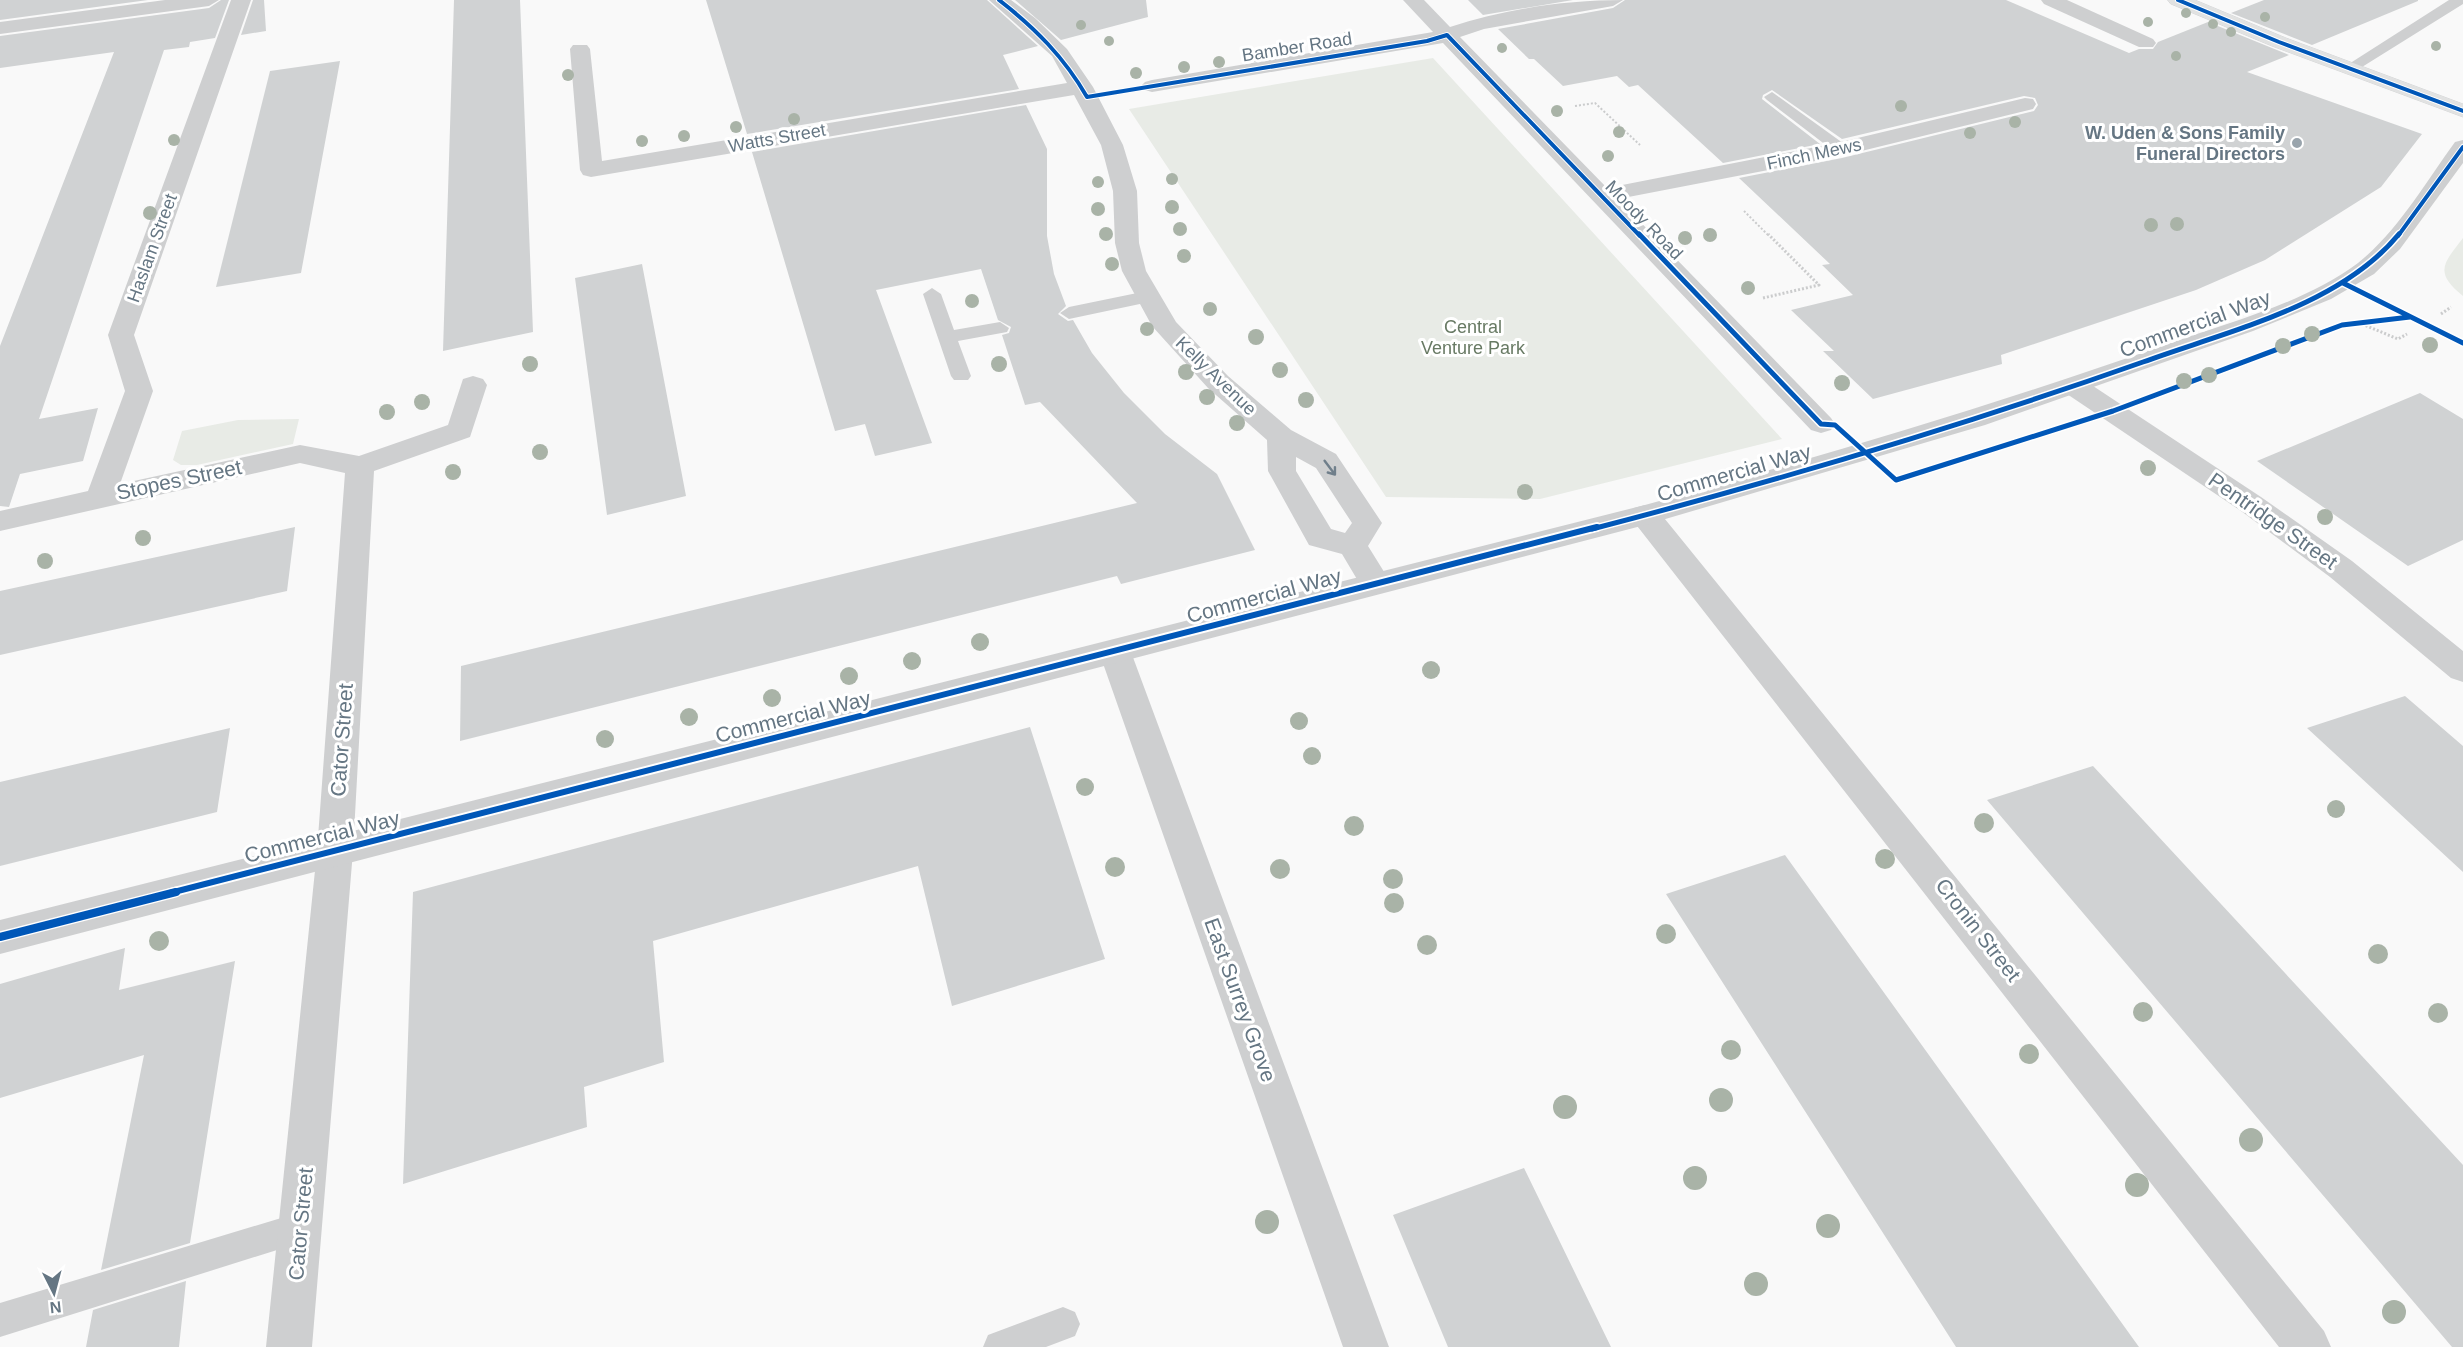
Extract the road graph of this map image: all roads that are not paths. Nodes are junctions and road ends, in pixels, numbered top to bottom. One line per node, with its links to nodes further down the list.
1 (209, 0): 9 (street)
2 (241, 0): 33 (street, Haslam Street)
3 (999, 0): 15 (street, Kelly Avenue)
4 (1413, 0): 10 (street, Moody Road)
5 (1613, 0): 10 (street, Bamber Road)
6 (2051, 0): 11 (street)
7 (2178, 0): 13 (main road)
8 (2459, 0): 13 (lane)
9 (0, 28)
10 (1446, 35): 14 (street, Bamber Road); 21 (street, Moody Road)
11 (2146, 43)
12 (580, 49): 15 (street, Watts Street)
13 (2349, 69): 18 (main road)
14 (1152, 86)
15 (1082, 87): 23 (street, Kelly Avenue)
16 (1772, 97): 20 (lane)
17 (2025, 104): 20 (street, Finch Mews)
18 (2463, 111)
19 (2463, 147): 29 (street, Commercial Way)
20 (1841, 149): 21 (street, Finch Mews)
21 (1600, 196): 30 (street, Moody Road)
22 (932, 294): 26 (lane)
23 (1147, 297): 24 (lane); 31 (street, Kelly Avenue)
24 (1069, 313)
25 (1000, 327): 26 (lane)
26 (948, 337): 27 (lane)
27 (962, 376)
28 (473, 385): 32 (street)
29 (2074, 386): 34 (street, Commercial Way); 39 (street, Pentridge Street)
30 (1821, 424)
31 (1281, 437): 36 (street); 36 (street, Kelly Avenue, one-way to 36)
32 (360, 466): 33 (street, Stopes Street); 40 (street, Cator Street)
33 (101, 497): 35 (street, Stopes Street)
34 (1646, 515): 37 (street, Commercial Way); 48 (street, Cronin Street)
35 (0, 521)
36 (1353, 546): 37 (street)
37 (1375, 583): 38 (street, Commercial Way)
38 (1115, 652): 40 (street, Commercial Way); 47 (street, East Surrey Grove)
39 (2463, 669)
40 (335, 850): 41 (street, Commercial Way); 42 (street, Cator Street)
41 (0, 937)
42 (301, 1228): 43 (lane); 45 (street, Cator Street)
43 (0, 1320)
44 (1063, 1324): 46 (lane)
45 (289, 1347)
46 (1000, 1347)
47 (1366, 1347)
48 (2308, 1347)

